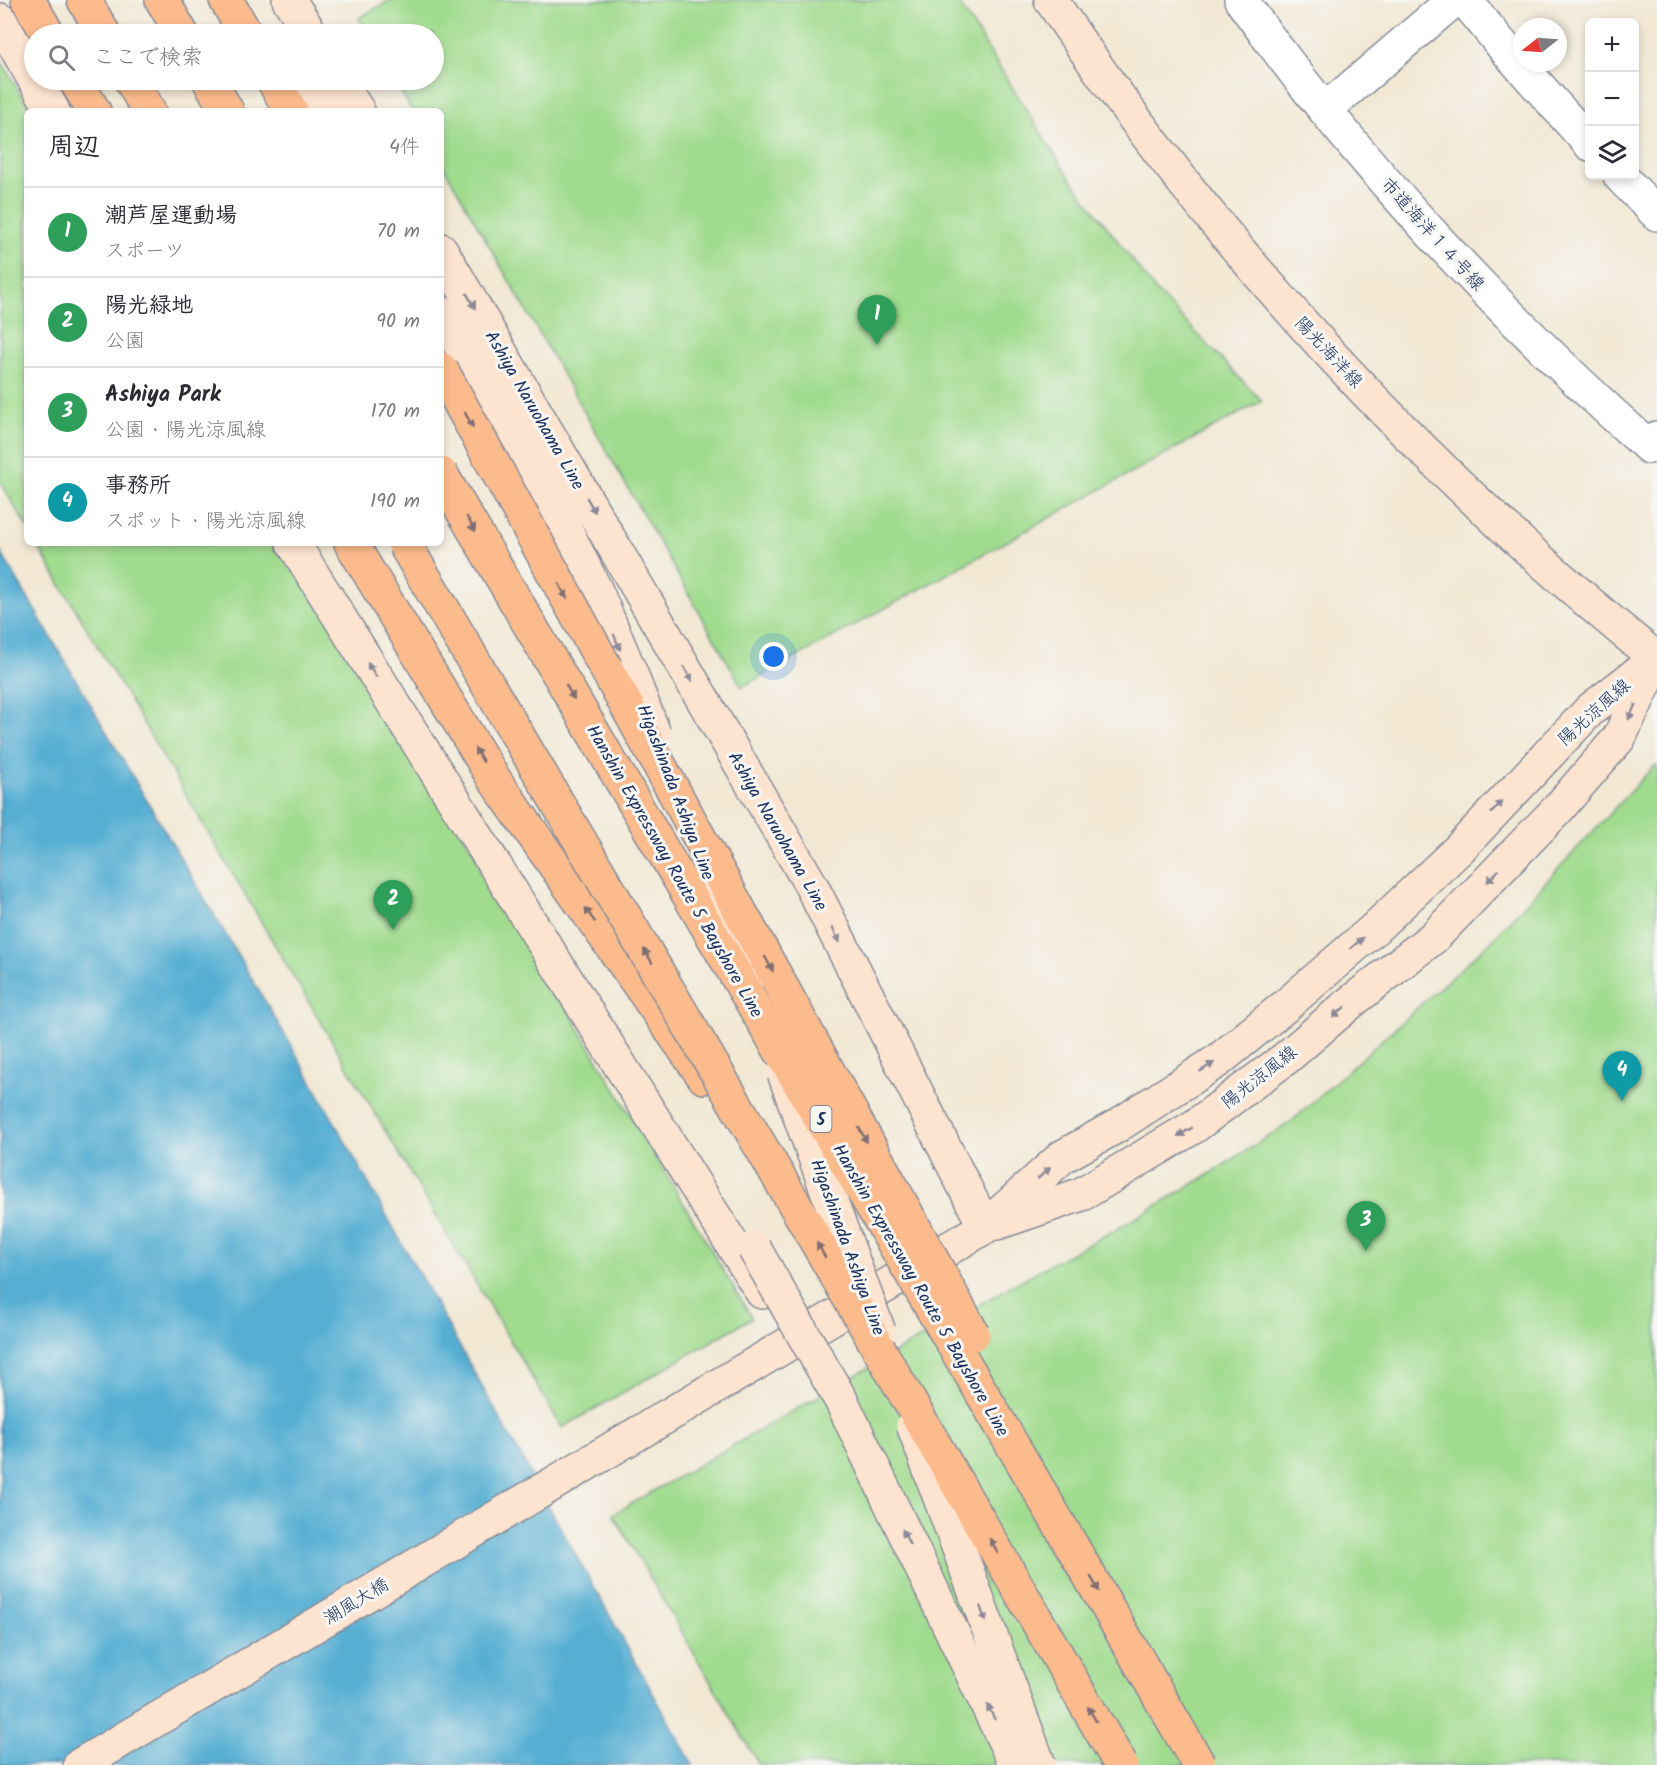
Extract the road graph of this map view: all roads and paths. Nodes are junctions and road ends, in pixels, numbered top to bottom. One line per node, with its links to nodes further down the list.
1 (28, 0): 12 (highway)
2 (84, 0): 13 (highway)
3 (162, 0): 14 (highway)
4 (226, 0): 15 (highway)
5 (268, 0): 16 (main road)
6 (289, 0): 17 (main road)
7 (1051, 0): 46 (main road, 陽光海洋線)
8 (1241, 0): 33 (street, 市道海洋１４号線)
9 (1454, 0): 33 (street)
10 (1465, 0): 34 (street)
11 (0, 20): 18 (main road)
12 (42, 24)
13 (98, 24)
14 (176, 24)
15 (240, 24)
16 (281, 24)
17 (304, 24)
18 (24, 60)
19 (41, 90): 26 (main road)
20 (81, 90): 27 (highway)
21 (137, 90): 28 (highway)
22 (215, 90): 29 (highway)
23 (279, 90): 30 (highway)
24 (315, 90): 31 (main road)
25 (344, 90): 32 (main road)
26 (51, 108)
27 (92, 108)
28 (147, 108)
29 (225, 108)
30 (289, 108)
31 (325, 108)
32 (356, 108)
33 (1325, 110): 40 (street, 市道海洋１４号線)
34 (1585, 138)
35 (1624, 180): 36 (street)
36 (1657, 214)
37 (444, 255): 48 (main road, Ashiya Naruohama Line, one-way to 48)
38 (444, 318): 53 (main road, Higashinada Ashiya Line, one-way to 53, bridge)
39 (444, 374): 50 (highway, 5, one-way to 50, bridge)
40 (1653, 442)
41 (444, 479): 50 (highway, Hanshin Expressway Route 5 Bayshore Line / 5, one-way to 50, bridge)
42 (295, 546): 49 (main road, one-way to 42)
43 (321, 546): 52 (main road, one-way to 43, bridge)
44 (353, 546): 47 (highway, one-way to 44, bridge)
45 (406, 546): 47 (highway, one-way to 45, bridge)
46 (1657, 659): 48 (main road, 陽光涼風線, one-way to 46); 48 (main road, 陽光涼風線, one-way to 48)
47 (794, 1203): 54 (highway, one-way to 47, bridge)
48 (985, 1227): 49 (main road)
49 (794, 1342): 51 (main road, 潮風大橋)
50 (1076, 1553): 55 (highway, Hanshin Expressway Route 5 Bayshore Line / 5, one-way to 55, bridge)
51 (80, 1765)
52 (1016, 1765)
53 (1039, 1765)
54 (1121, 1765)
55 (1199, 1765)

